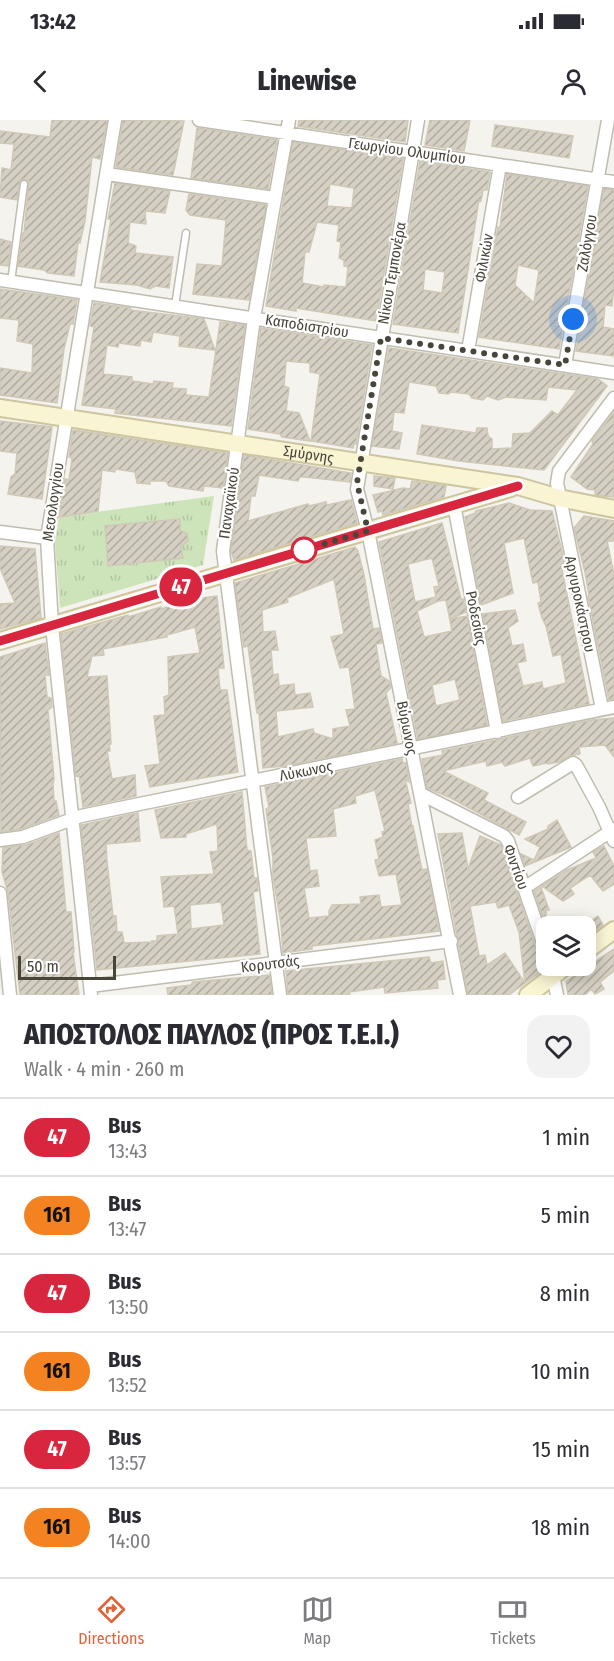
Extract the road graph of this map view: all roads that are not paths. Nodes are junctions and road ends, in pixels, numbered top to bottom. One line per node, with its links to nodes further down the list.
1 (115, 120): 9 (street, Μεσολογγίου)
2 (199, 120): 6 (street, Γεωργίου Ολυμπίου)
3 (289, 120): 6 (street, Παναχαϊκού)
4 (418, 120): 7 (street, Νίκου Τεμπονέρα)
5 (608, 120): 10 (street, Ζαλόγγου)
6 (287, 133): 7 (street, Γεωργίου Ολυμπίου); 13 (street, Παναχαϊκού)
7 (412, 152): 8 (street, Γεωργίου Ολυμπίου); 19 (street, Νίκου Τεμπονέρα)
8 (500, 165): 10 (street, Γεωργίου Ολυμπίου); 20 (street, Φιλικών)
9 (107, 174): 13 (street); 16 (street, Μεσολογγίου)
10 (598, 179): 11 (street, Γεωργίου Ολυμπίου); 21 (street, Ζαλόγγου)
11 (614, 182)
12 (24, 184): 15 (lane)
13 (275, 198): 18 (street, Παναχαϊκού)
14 (186, 233): 17 (lane)
15 (6, 281): 16 (street, Καποδιστρίου)
16 (87, 293): 17 (street, Καποδιστρίου); 25 (street, Μεσολογγίου)
17 (175, 307): 18 (street, Καποδιστρίου)
18 (254, 318): 19 (street, Καποδιστρίου); 26 (street, Παναχαϊκού)
19 (381, 338): 20 (street, Καποδιστρίου); 27 (street, Νίκου Τεμπονέρα)
20 (468, 351): 21 (street, Καποδιστρίου)
21 (565, 365): 22 (street, Καποδιστρίου)
22 (614, 373)
23 (614, 398): 29 (street, Αργυροκάστρου)
24 (0, 408): 25 (main road, Σμύρνης)
25 (66, 418): 26 (main road, Σμύρνης); 34 (street, Μεσολογγίου)
26 (237, 443): 27 (main road, Σμύρνης); 35 (street, Παναχαϊκού)
27 (360, 462): 28 (main road, Σμύρνης); 32 (street, Βύρωνος)
28 (518, 486): 29 (main road, Σμύρνης); 30 (main road)
29 (559, 498): 31 (main road, Σμύρνης); 38 (street, Αργυροκάστρου)
30 (454, 505): 32 (main road); 39 (street, Ροδεσίας)
31 (614, 509)
32 (368, 531): 35 (main road); 40 (street, Βύρωνος)
33 (0, 532): 34 (street)
34 (47, 538): 36 (street, Μεσολογγίου)
35 (226, 573): 36 (main road); 41 (street, Παναχαϊκού)
36 (52, 626): 37 (main road); 44 (street, Μεσολογγίου)
37 (0, 641)
38 (608, 708): 39 (street, Λύκωνος)
39 (497, 732): 40 (street, Λύκωνος)
40 (411, 749): 41 (street, Λύκωνος); 42 (street, Βύρωνος)
41 (253, 781): 44 (street, Λύκωνος); 53 (street, Παναχαϊκού)
42 (421, 795): 47 (street, Φιντίου); 51 (street, Βύρωνος)
43 (518, 797): 45 (street)
44 (72, 818): 46 (street, Λύκωνος); 56 (street, Μεσολογγίου)
45 (613, 834): 47 (street)
46 (0, 840)
47 (524, 888): 49 (street, Φιντίου)
48 (0, 893): 57 (street)
49 (536, 922)
50 (614, 930): 52 (main road)
51 (451, 941): 53 (street, Κορυτσάς); 59 (street, Βύρωνος)
52 (596, 944)
53 (276, 963): 56 (street, Κορυτσάς); 58 (street, Παναχαϊκού)
54 (549, 976): 60 (main road)
55 (557, 976): 61 (street)
56 (91, 990)
57 (10, 995)
58 (280, 995)
59 (460, 995)
60 (528, 995)
61 (557, 995)

